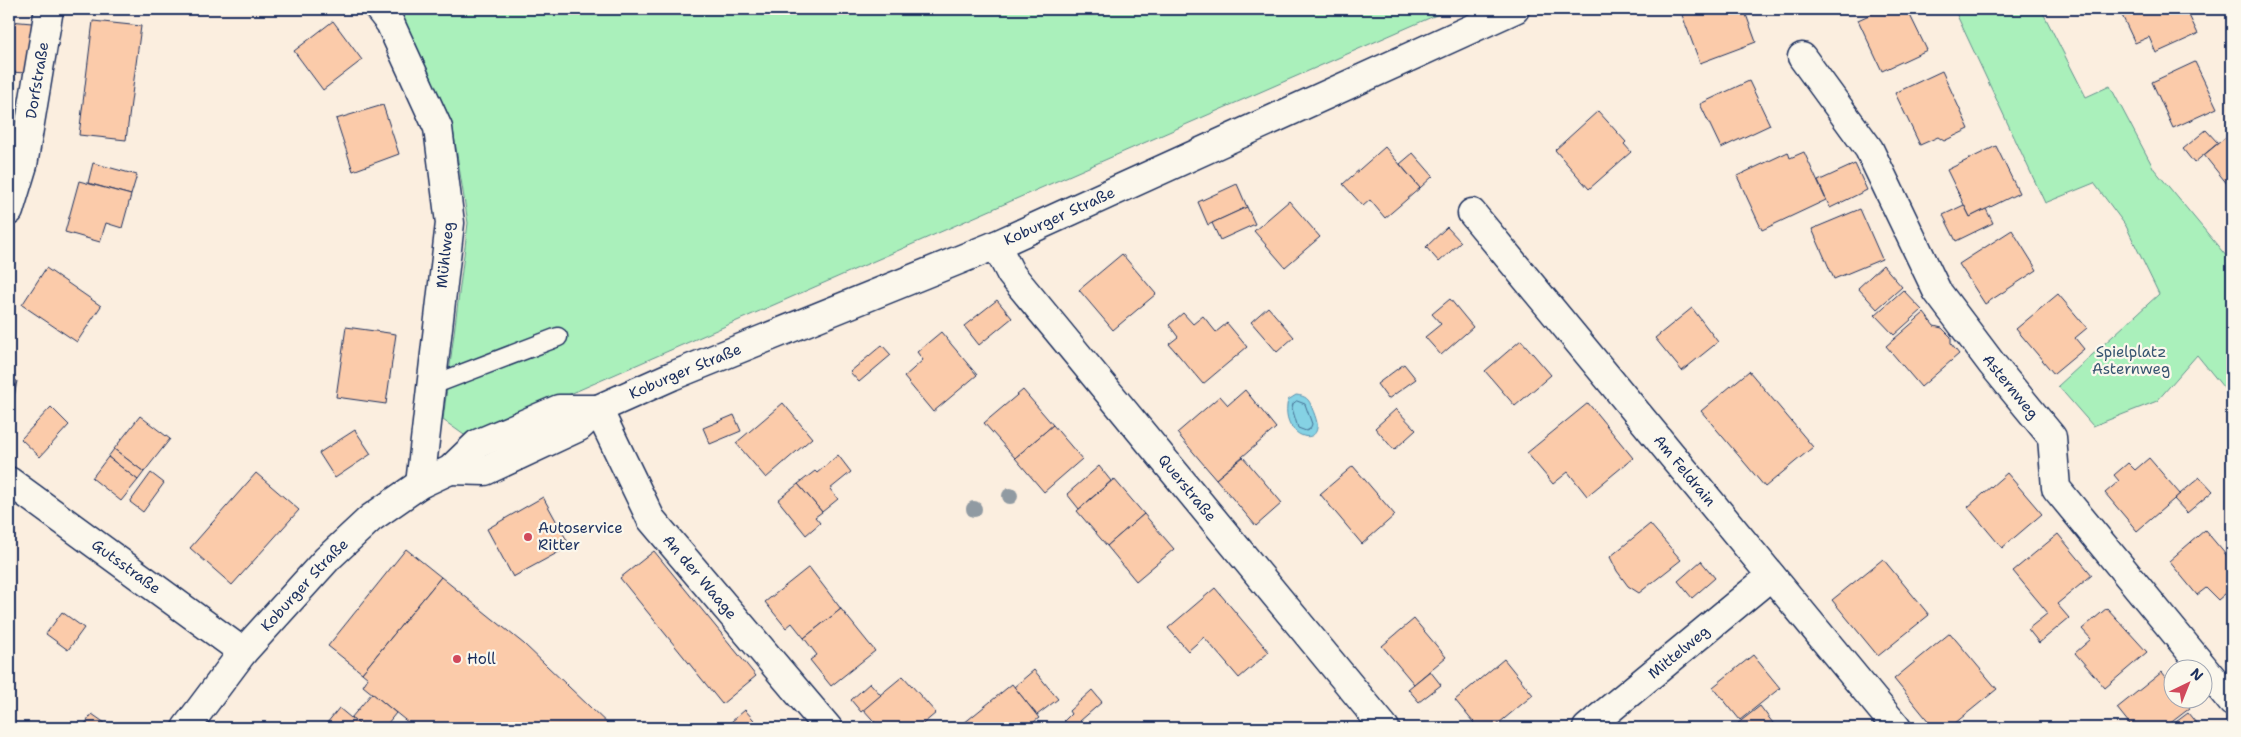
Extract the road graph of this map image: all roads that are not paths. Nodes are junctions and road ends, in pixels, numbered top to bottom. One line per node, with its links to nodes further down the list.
1 (49, 9): 5 (street, Dorfstraße)
2 (379, 9): 9 (street, Mühlweg)
3 (1514, 9): 7 (street, Koburger Straße)
4 (1802, 57): 15 (street, Asternweg)
5 (9, 211)
6 (1472, 213): 13 (street, Am Feldrain)
7 (996, 245): 10 (street, Koburger Straße); 18 (street, Querstraße)
8 (558, 337): 9 (lane)
9 (430, 386): 12 (street, Mühlweg)
10 (598, 409): 12 (street, Koburger Straße); 17 (street, An der Waage)
11 (9, 481): 14 (street, Gutsstraße)
12 (420, 484): 14 (street, Koburger Straße)
13 (1771, 576): 19 (street, Mittelweg); 20 (street, Am Feldrain)
14 (243, 652): 16 (street, Koburger Straße)
15 (2232, 702)
16 (186, 728)
17 (828, 728)
18 (1385, 728)
19 (1587, 728)
20 (1897, 728)

